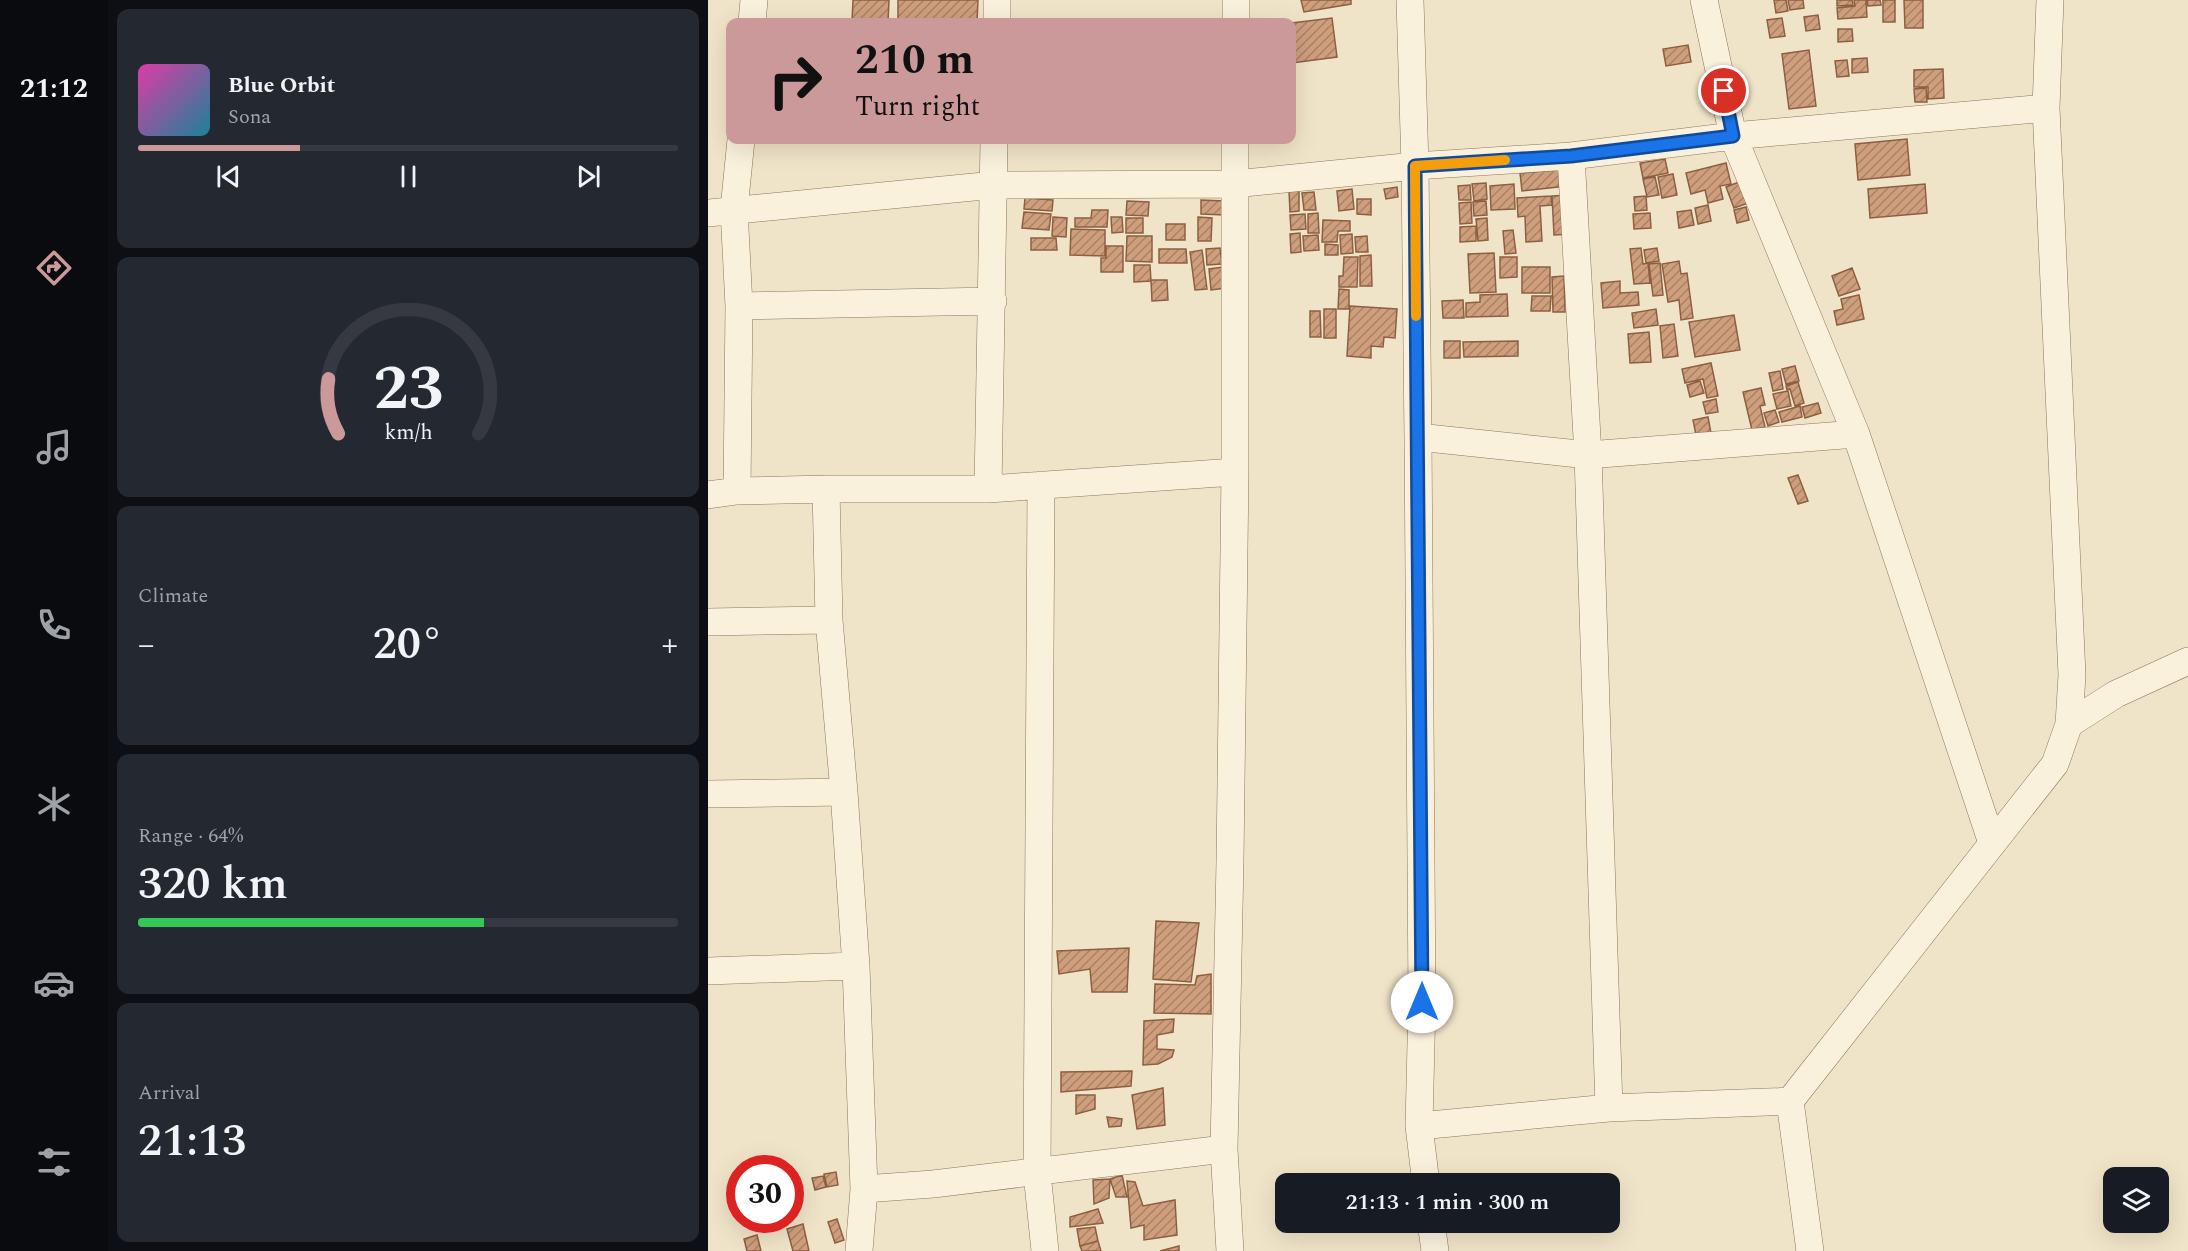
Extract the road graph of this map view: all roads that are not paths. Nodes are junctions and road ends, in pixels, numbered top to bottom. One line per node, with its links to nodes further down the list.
1 (754, 0): 7 (street)
2 (997, 0): 8 (street)
3 (1236, 0): 9 (street)
4 (1410, 0): 16 (street)
5 (1704, 0): 11 (street)
6 (2050, 0): 10 (street)
7 (752, 18)
8 (997, 18)
9 (1236, 18)
10 (2046, 108): 11 (street); 34 (street)
11 (1733, 136): 15 (street); 22 (street)
12 (740, 144): 19 (street)
13 (994, 144): 18 (street)
14 (1235, 144): 17 (street)
15 (1571, 156): 16 (street); 24 (street)
16 (1415, 166): 17 (street); 23 (street)
17 (1234, 184): 18 (street); 25 (street)
18 (994, 185): 19 (street); 20 (street)
19 (721, 211): 21 (street)
20 (993, 301): 21 (street); 28 (street)
21 (739, 306): 29 (street)
22 (1856, 434): 24 (street); 37 (street)
23 (1418, 437): 24 (street); 42 (street)
24 (1588, 455): 41 (street)
25 (1235, 472): 26 (street); 43 (street)
26 (1041, 485): 28 (street); 44 (street)
27 (826, 489): 28 (street); 29 (street); 31 (street)
28 (988, 489)
29 (737, 491): 30 (street)
30 (708, 495)
31 (829, 620): 32 (street); 35 (street)
32 (708, 622)
33 (2188, 661): 34 (street)
34 (2069, 724): 37 (street)
35 (844, 792): 36 (street); 38 (street)
36 (708, 794)
37 (1992, 843): 40 (street)
38 (856, 966): 39 (street); 46 (street)
39 (708, 971)
40 (1790, 1101): 41 (street); 52 (street)
41 (1609, 1108): 42 (street)
42 (1419, 1126): 45 (street)
43 (1224, 1149): 44 (street); 50 (street)
44 (1037, 1173): 46 (street); 49 (street)
45 (1425, 1173)
46 (864, 1189): 48 (street)
47 (1433, 1233): 51 (street)
48 (859, 1251)
49 (1045, 1251)
50 (1230, 1251)
51 (1435, 1251)
52 (1810, 1251)

